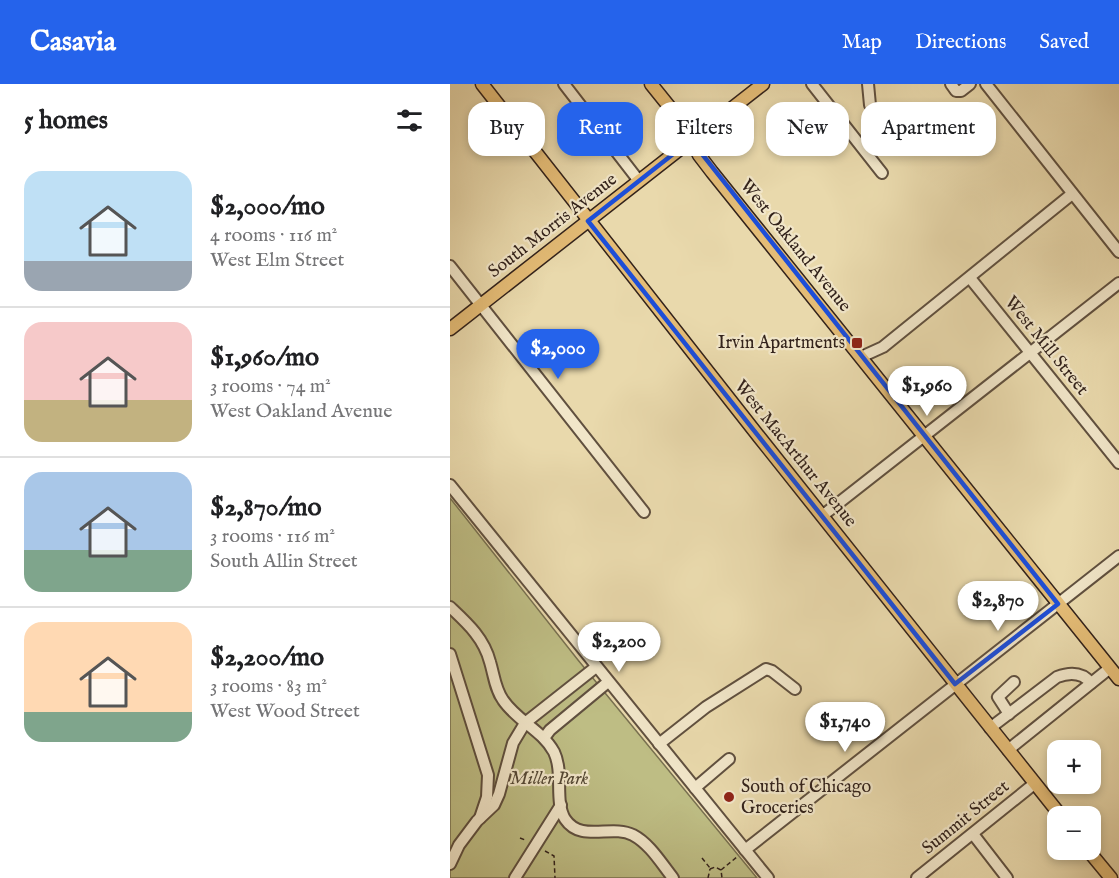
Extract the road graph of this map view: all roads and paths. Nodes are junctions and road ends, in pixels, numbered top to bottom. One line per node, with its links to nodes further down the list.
1 (482, 84): 18 (main road, West MacArthur Avenue)
2 (564, 84): 16 (street)
3 (651, 84): 10 (main road, West Oakland Avenue)
4 (763, 84): 11 (main road, South Morris Avenue)
5 (812, 84): 15 (street)
6 (868, 84): 12 (street)
7 (951, 84): 8 (street)
8 (970, 84)
9 (986, 84): 17 (street)
10 (665, 102)
11 (740, 102)
12 (870, 102)
13 (671, 156): 16 (main road, South Morris Avenue)
14 (700, 156): 26 (main road, West Oakland Avenue)
15 (882, 173)
16 (639, 181): 18 (main road, South Morris Avenue)
17 (1072, 194): 19 (street); 21 (street)
18 (588, 221): 23 (main road, South Morris Avenue); 31 (main road, West MacArthur Avenue)
19 (1119, 252)
20 (450, 266): 23 (street)
21 (970, 278): 25 (street, West Mill Street); 26 (street)
22 (1119, 283): 25 (street)
23 (481, 305): 24 (main road, South Morris Avenue); 30 (street)
24 (450, 329)
25 (1030, 353): 27 (street); 28 (street, West Mill Street)
26 (861, 357): 27 (main road, West Oakland Avenue)
27 (924, 437): 31 (street); 33 (main road, West Oakland Avenue)
28 (1119, 463)
29 (450, 485): 36 (street)
30 (644, 512)
31 (822, 516): 42 (main road, West MacArthur Avenue)
32 (1119, 556): 33 (street)
33 (1058, 604): 37 (main road, West Oakland Avenue); 42 (street)
34 (450, 608): 45 (street)
35 (450, 654): 55 (street)
36 (596, 667): 39 (street); 45 (street)
37 (1110, 668): 38 (main road, West Oakland Avenue); 41 (street)
38 (1119, 679)
39 (608, 682): 47 (street); 48 (street)
40 (1014, 682): 44 (street)
41 (1091, 683): 44 (street); 49 (street)
42 (955, 684): 46 (main road, West MacArthur Avenue); 57 (street)
43 (795, 689): 48 (street)
44 (1009, 714): 46 (street)
45 (525, 723): 47 (street); 55 (street)
46 (990, 728): 49 (main road, West MacArthur Avenue)
47 (544, 738): 53 (street)
48 (659, 744): 52 (street)
49 (1008, 750): 51 (main road, West MacArthur Avenue)
50 (729, 759): 52 (street)
51 (1034, 784): 54 (main road, West MacArthur Avenue); 56 (street, Summit Street)
52 (695, 788): 57 (street)
53 (561, 805): 63 (street); 64 (street)
54 (1052, 806)
55 (480, 818): 60 (street)
56 (973, 834): 68 (street, Summit Street); 69 (street)
57 (741, 853): 62 (path); 67 (street)
58 (702, 858): 61 (path)
59 (1096, 860): 70 (main road)
60 (450, 864)
61 (710, 869): 62 (path); 65 (path)
62 (721, 870): 66 (path)
63 (515, 878)
64 (673, 878)
65 (708, 878)
66 (722, 878)
67 (768, 878)
68 (917, 878)
69 (1007, 878)
70 (1111, 878)

